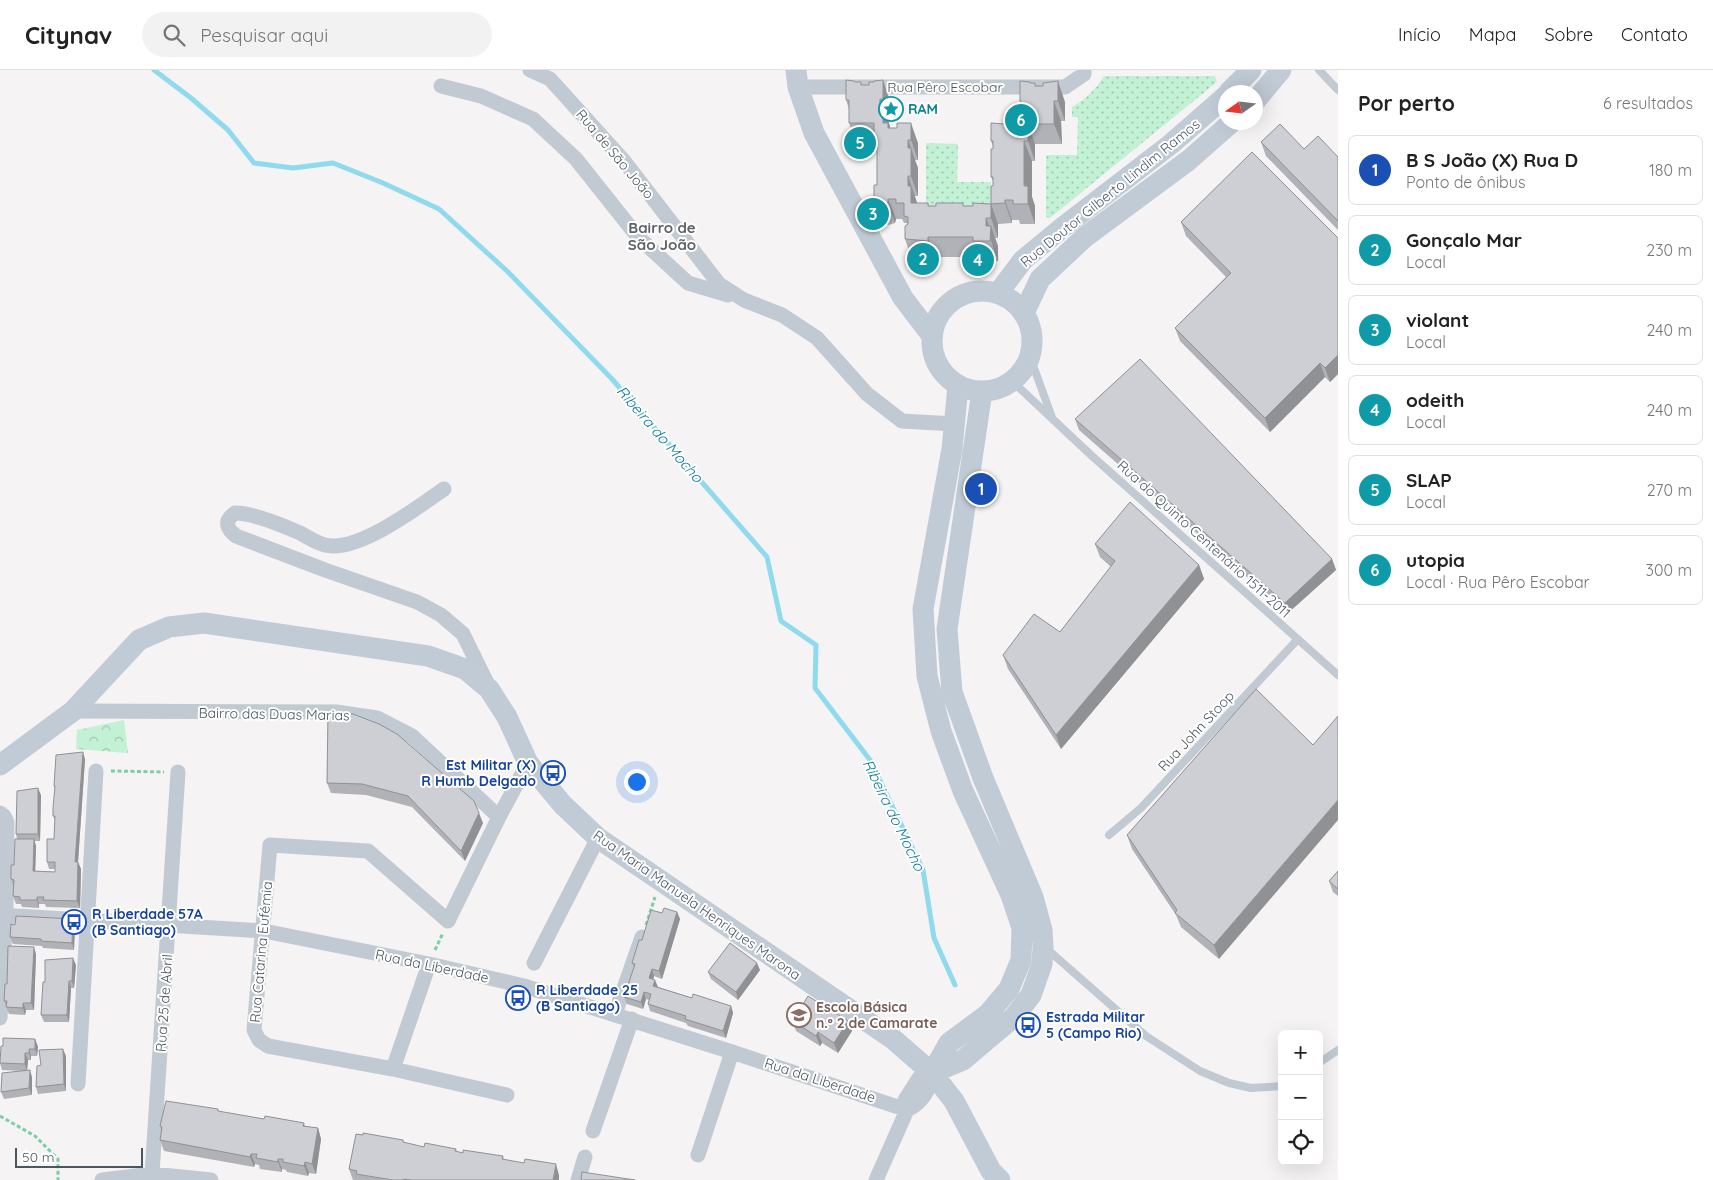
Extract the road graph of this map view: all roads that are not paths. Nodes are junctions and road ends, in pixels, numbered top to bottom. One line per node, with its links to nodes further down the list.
1 (530, 70): 16 (street, Rua de São João)
2 (1084, 70): 6 (street, Rua Pêro Escobar)
3 (1251, 70): 7 (street)
4 (1281, 70): 10 (street)
5 (1320, 70): 9 (lane)
6 (797, 79): 14 (street)
7 (1236, 85)
8 (441, 86): 16 (street)
9 (1338, 90)
10 (1263, 92)
11 (1218, 103): 13 (street, Rua Doutor Gilberto Lindim Ramos)
12 (1223, 130): 17 (street, Rua Doutor Gilberto Lindim Ramos)
13 (998, 293): 15 (street); 17 (street)
14 (903, 298): 15 (street); 18 (street)
15 (955, 298): 18 (street)
16 (744, 300): 24 (street, Rua de São João)
17 (1024, 313): 19 (street)
18 (932, 336): 21 (street)
19 (1030, 357): 20 (street); 23 (lane)
20 (1012, 381): 22 (street); 23 (lane, Rua do Quinto Centenário 1511-2011)
21 (958, 385): 22 (street); 24 (street)
22 (982, 391): 43 (street)
23 (1054, 422): 26 (lane, Rua do Quinto Centenário 1511-2011)
24 (954, 424): 53 (street)
25 (444, 489): 28 (street)
26 (1298, 639): 27 (lane, Rua do Quinto Centenário 1511-2011); 36 (lane, Rua John Stoop)
27 (1338, 675)
28 (489, 689): 29 (street, Rua Maria Manuela Henriques Marona); 30 (street, Rua Maria Manuela Henriques Marona)
29 (73, 711): 31 (street, Rua Maria Manuela Henriques Marona); 35 (street, Bairro das Duas Marias)
30 (528, 763): 35 (street); 37 (street, Rua Maria Manuela Henriques Marona)
31 (0, 766)
32 (96, 771): 39 (street)
33 (178, 772): 40 (street, Rua 25 de Abril)
34 (0, 813): 38 (street)
35 (499, 817): 41 (street, Rua Catarina Eufémia)
36 (1109, 836)
37 (598, 838): 44 (street); 53 (street, Rua Maria Manuela Henriques Marona)
38 (3, 915): 39 (street, Rua da Liberdade); 47 (street)
39 (87, 920): 40 (street, Rua da Liberdade); 54 (street)
40 (169, 925): 41 (street, Rua da Liberdade); 61 (street, Rua 25 de Abril)
41 (264, 931): 45 (street, Rua da Liberdade); 52 (street, Rua Catarina Eufémia)
42 (642, 937): 46 (street)
43 (1043, 946): 53 (street); 55 (lane)
44 (534, 963)
45 (429, 964): 46 (street, Rua da Liberdade); 52 (street)
46 (615, 1014): 48 (street, Rua da Liberdade)
47 (0, 1018)
48 (632, 1019): 50 (street, Rua da Liberdade); 58 (street)
49 (1338, 1050): 51 (lane)
50 (732, 1052): 57 (street, Rua da Liberdade); 59 (street)
51 (1323, 1060)
52 (393, 1069): 56 (street, Rua Catarina Eufémia)
53 (932, 1073): 57 (street); 66 (street, Rua Maria Manuela Henriques Marona)
54 (78, 1084)
55 (1278, 1086)
56 (507, 1095)
57 (907, 1110): 65 (street)
58 (593, 1131)
59 (698, 1155)
60 (585, 1156): 64 (street)
61 (152, 1174): 62 (street); 63 (street)
62 (102, 1180)
63 (211, 1180)
64 (578, 1180)
65 (876, 1180)
66 (1000, 1180)

